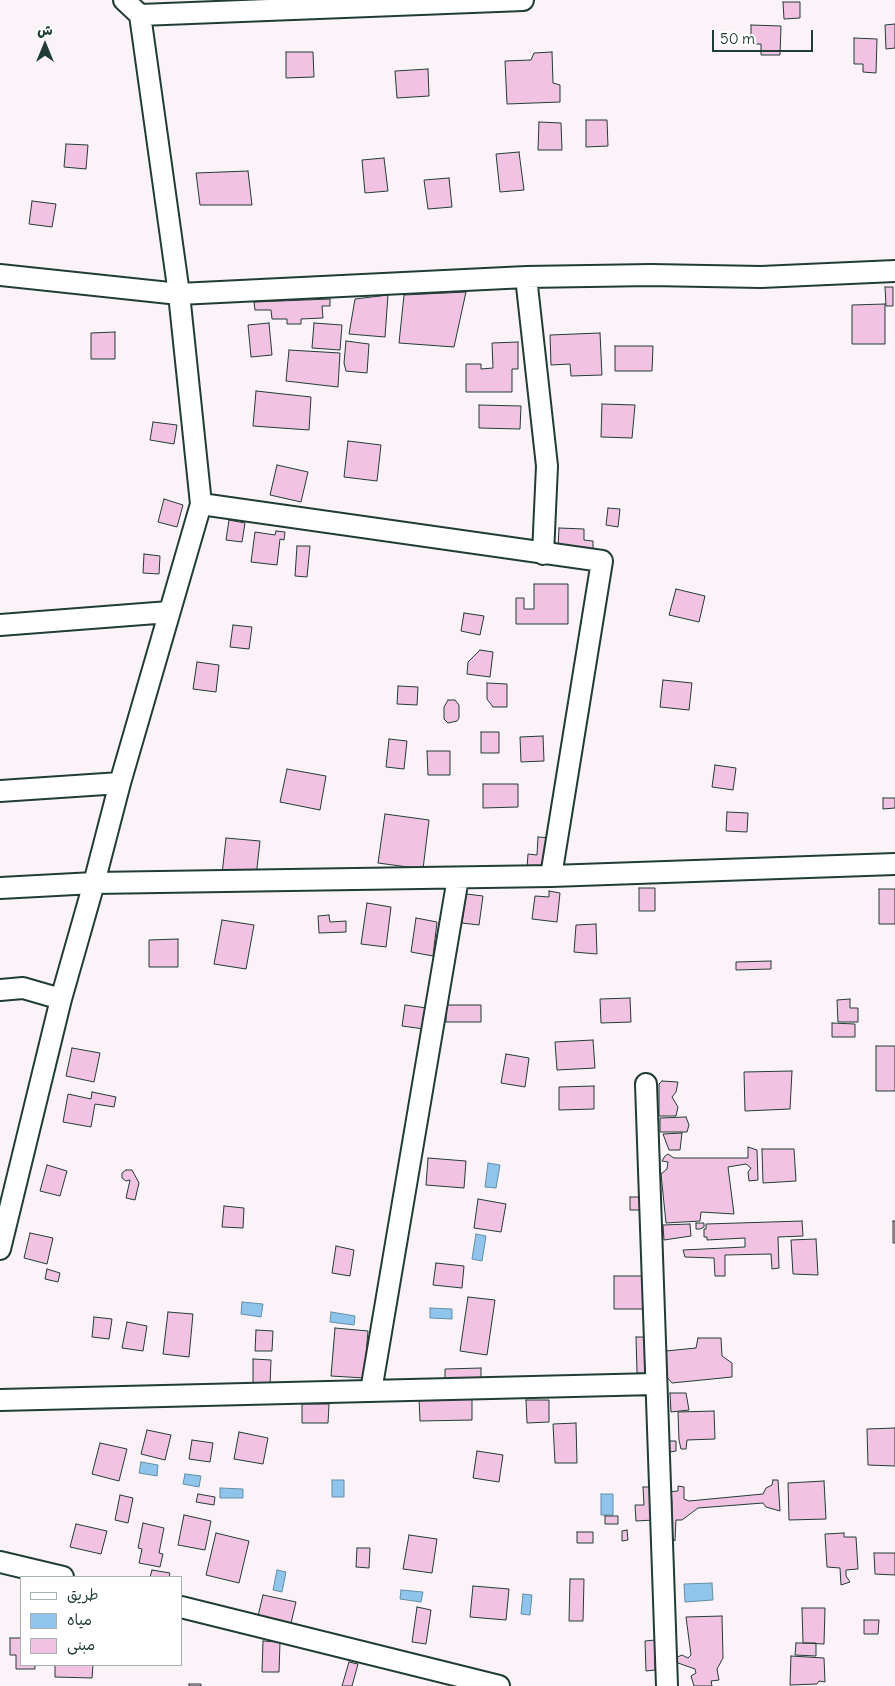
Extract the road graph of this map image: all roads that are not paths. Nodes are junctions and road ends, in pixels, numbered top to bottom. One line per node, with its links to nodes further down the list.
1 (124, 0): 3 (street)
2 (522, 0): 3 (street)
3 (140, 15): 7 (street)
4 (895, 271): 6 (street)
5 (0, 275): 7 (street)
6 (526, 277): 7 (street); 9 (street)
7 (179, 294): 8 (street)
8 (201, 504): 9 (street); 10 (street)
9 (543, 554): 15 (street)
10 (169, 612): 11 (street); 12 (street)
11 (0, 625)
12 (120, 783): 13 (street); 17 (street)
13 (0, 791)
14 (895, 864): 15 (street)
15 (550, 876): 16 (street)
16 (458, 878): 17 (street); 24 (street)
17 (94, 883): 18 (street); 20 (street)
18 (0, 888)
19 (0, 990): 20 (street)
20 (61, 999): 22 (street)
21 (646, 1084): 23 (street)
22 (0, 1249)
23 (655, 1384): 24 (street); 30 (street)
24 (371, 1391): 25 (street)
25 (0, 1400)
26 (0, 1562): 27 (street)
27 (59, 1576)
28 (182, 1607): 29 (street)
29 (499, 1686)
30 (667, 1686)

